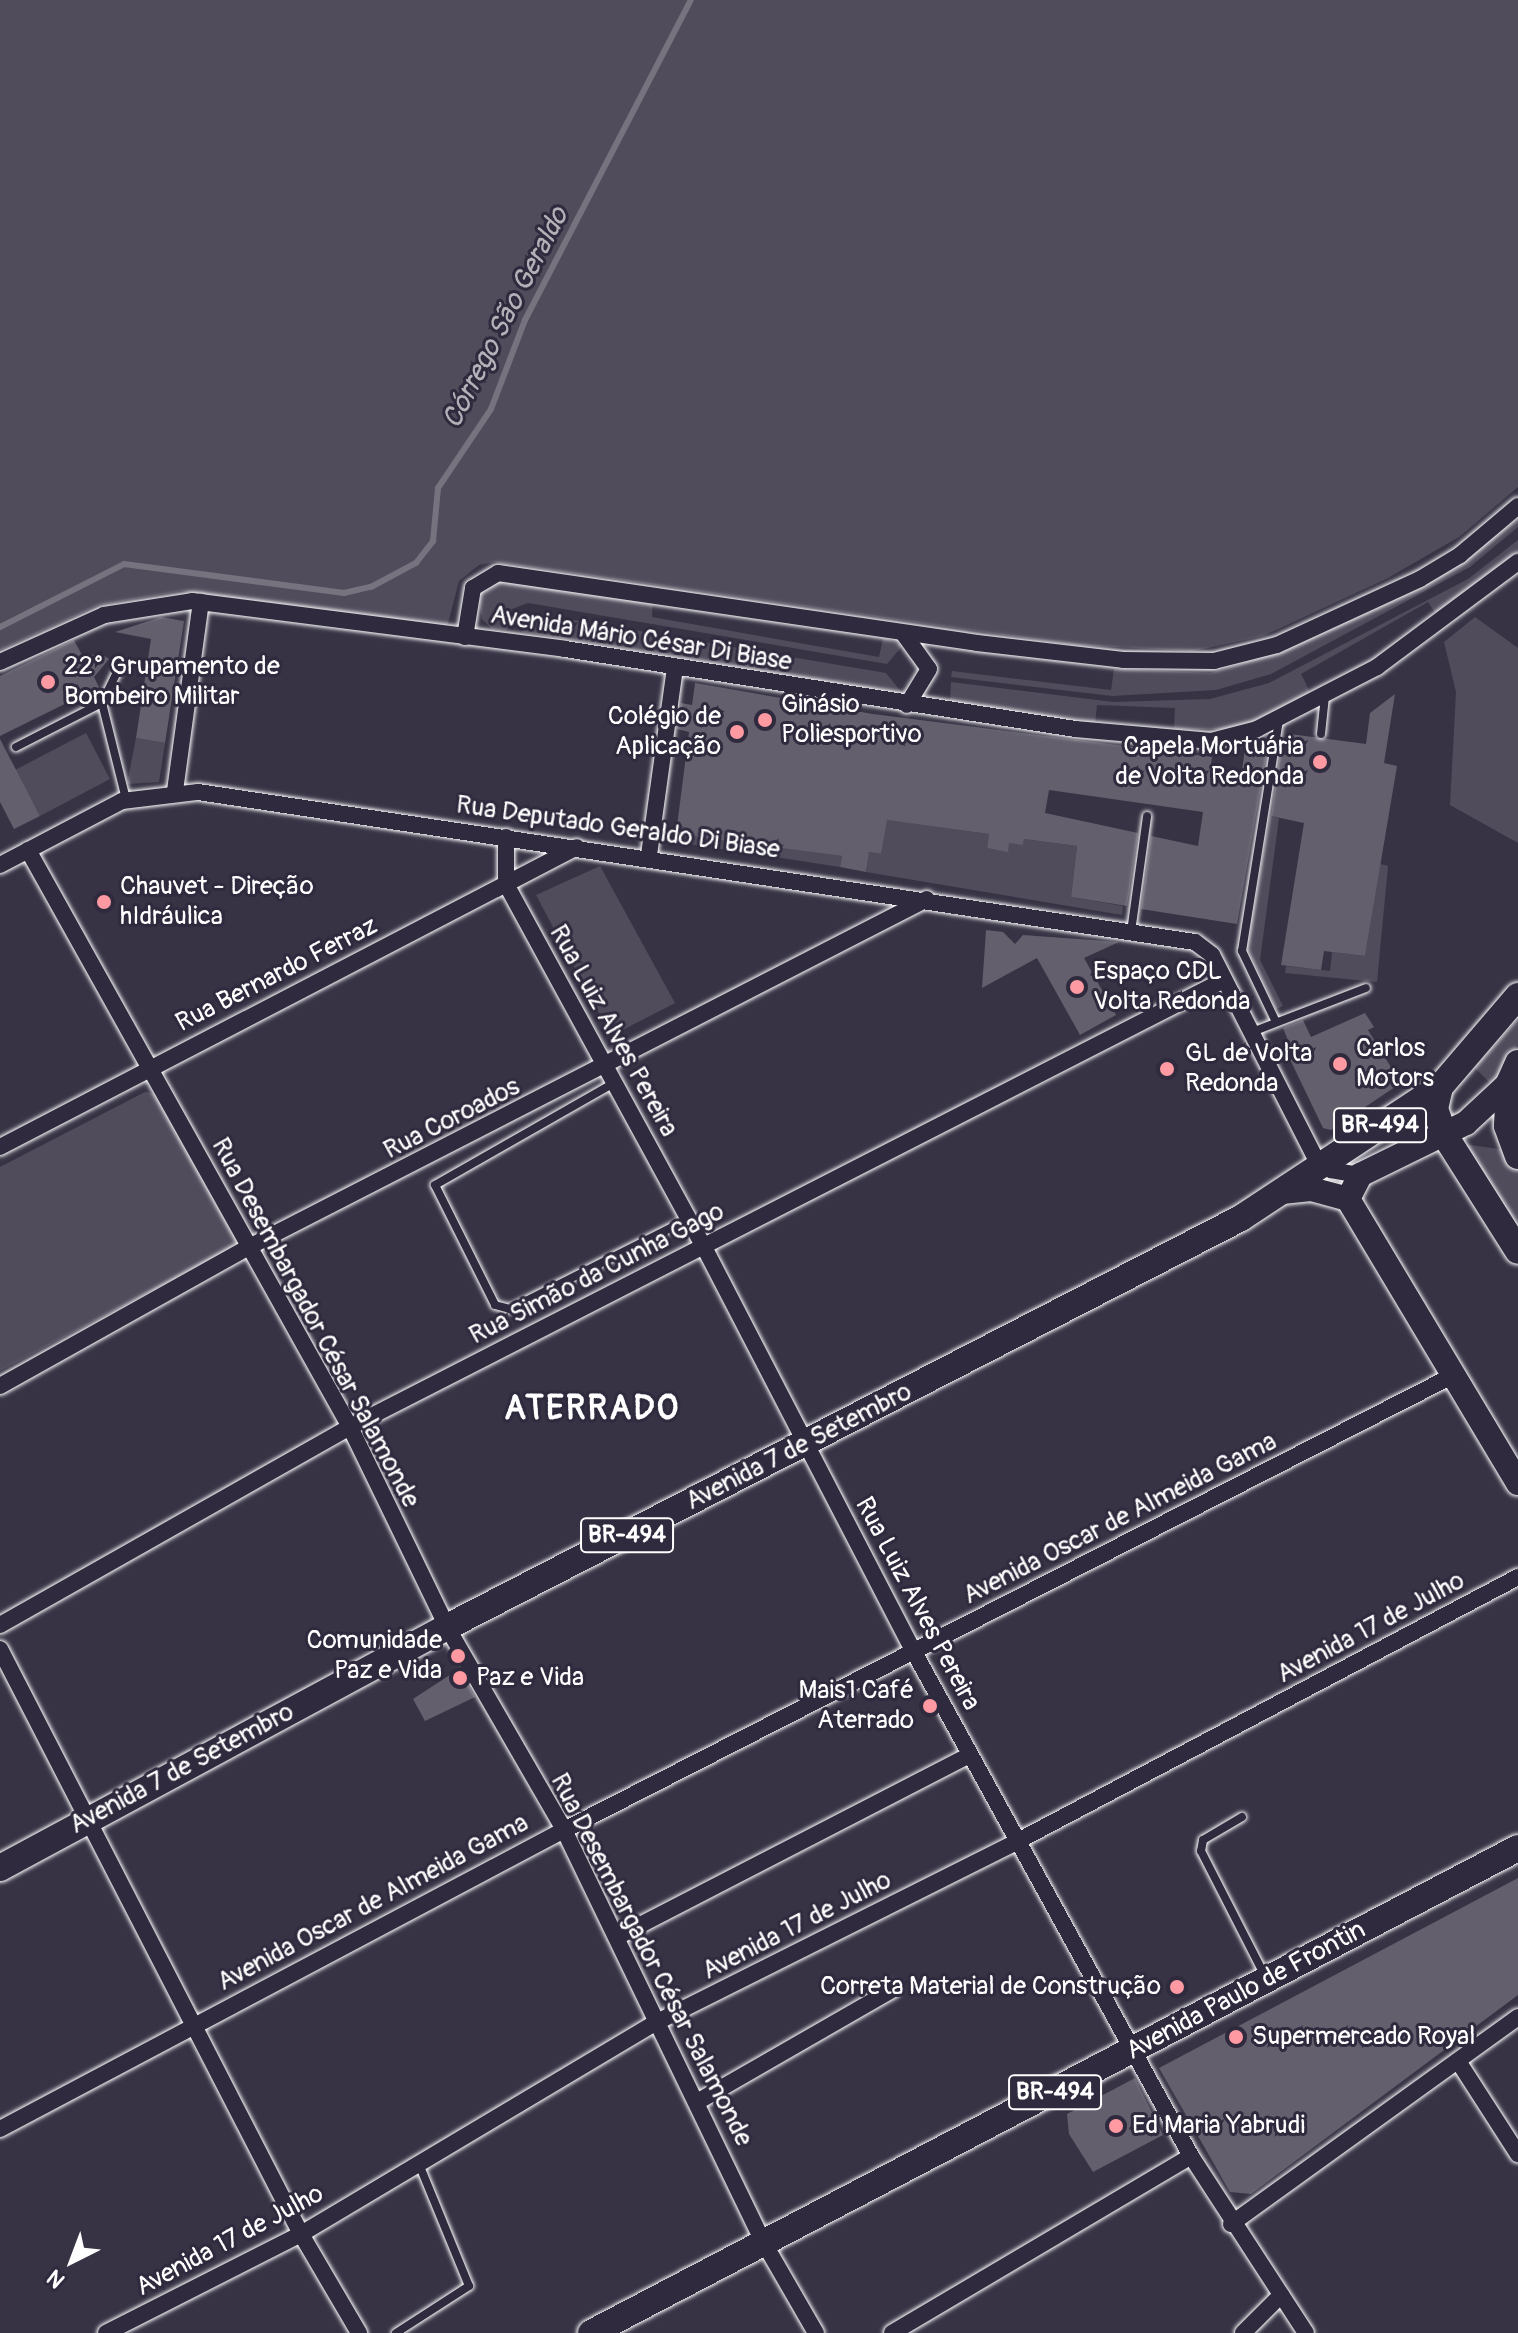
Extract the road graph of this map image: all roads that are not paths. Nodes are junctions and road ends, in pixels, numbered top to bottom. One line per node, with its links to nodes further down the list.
1 (1518, 506): 4 (street, Avenida Mário César Di Biase)
2 (1518, 562): 9 (street, Avenida Mário César Di Biase)
3 (201, 602): 5 (street); 6 (street); 15 (street)
4 (903, 633): 5 (street, Avenida Mário César Di Biase); 11 (street)
5 (465, 637): 8 (street, Avenida Mário César Di Biase)
6 (0, 662)
7 (121, 664): 10 (lane)
8 (675, 667): 11 (street, Avenida Mário César Di Biase); 21 (street)
9 (1325, 696): 12 (street, Avenida Mário César Di Biase); 13 (lane)
10 (102, 703): 14 (lane); 16 (lane)
11 (907, 705): 12 (street, Avenida Mário César Di Biase)
12 (1279, 719): 29 (lane)
13 (1321, 734)
14 (16, 747)
15 (175, 791): 16 (street, Rua Deputado Geraldo Di Biase); 18 (street, Rua Deputado Geraldo Di Biase)
16 (126, 799): 20 (street, Rua Deputado Geraldo Di Biase)
17 (1147, 816): 25 (lane)
18 (506, 837): 19 (street, Rua Deputado Geraldo Di Biase); 23 (street)
19 (577, 847): 21 (street, Rua Deputado Geraldo Di Biase); 23 (street, Rua Bernardo Ferraz)
20 (28, 850): 22 (street, Rua Deputado Geraldo Di Biase); 31 (street, Rua Desembargador César Salamonde)
21 (649, 855): 24 (street, Rua Deputado Geraldo Di Biase)
22 (0, 865)
23 (506, 884): 31 (street, Rua Bernardo Ferraz); 33 (street, Rua Luiz Alves Pereira)
24 (927, 899): 25 (street, Rua Deputado Geraldo Di Biase); 33 (street, Rua Coroados)
25 (1131, 932): 26 (street, Rua Deputado Geraldo Di Biase)
26 (1224, 980): 30 (street, Rua Deputado Geraldo Di Biase); 44 (street, Rua Simão da Cunha Gago)
27 (1366, 988): 29 (lane)
28 (1518, 996): 34 (main road, Avenida 7 de Setembro)
29 (1276, 1022): 30 (lane)
30 (1251, 1032): 39 (street, Rua Deputado Geraldo Di Biase)
31 (150, 1067): 37 (street, Rua Bernardo Ferraz); 45 (street, Rua Desembargador César Salamonde)
32 (1514, 1073): 35 (main road); 36 (street)
33 (610, 1076): 43 (street, Rua Luiz Alves Pereira); 43 (lane); 45 (street, Rua Coroados)
34 (1440, 1087): 36 (main road); 39 (main road, Avenida 7 de Setembro / BR-494)
35 (1512, 1123): 38 (main road)
36 (1444, 1134): 40 (street, BR-494); 46 (main road, BR-494)
37 (0, 1147)
38 (1518, 1156)
39 (1321, 1163): 40 (street); 41 (main road, Avenida 7 de Setembro)
40 (1360, 1175): 42 (street)
41 (1282, 1192): 42 (street); 50 (main road, Avenida 7 de Setembro / BR-494)
42 (1348, 1199): 47 (street)
43 (689, 1218): 44 (street, Rua Luiz Alves Pereira)
44 (704, 1247): 49 (street, Rua Simão da Cunha Gago); 50 (street, Rua Luiz Alves Pereira)
45 (247, 1248): 48 (street, Rua Coroados); 49 (street, Rua Desembargador César Salamonde)
46 (1518, 1251)
47 (1454, 1375): 51 (street); 56 (street, Avenida Oscar de Almeida Gama)
48 (0, 1386)
49 (350, 1427): 53 (street, Rua Simão da Cunha Gago); 54 (street, Rua Desembargador César Salamonde)
50 (807, 1445): 54 (main road, Avenida 7 de Setembro / BR-494); 56 (street, Rua Luiz Alves Pereira)
51 (1518, 1483)
52 (1518, 1577): 61 (street, Avenida 17 de Julho)
53 (0, 1625)
54 (447, 1627): 59 (main road, Avenida 7 de Setembro / BR-494); 60 (street, Rua Desembargador César Salamonde)
55 (0, 1649): 59 (street)
56 (914, 1652): 57 (street, Rua Luiz Alves Pereira); 60 (street, Avenida Oscar de Almeida Gama)
57 (970, 1755): 61 (street, Rua Luiz Alves Pereira); 64 (street)
58 (1242, 1817): 65 (lane)
59 (88, 1820): 63 (main road, Avenida 7 de Setembro / BR-494); 69 (street)
60 (564, 1830): 64 (street, Rua Desembargador César Salamonde); 69 (street, Avenida Oscar de Almeida Gama)
61 (1016, 1842): 68 (street, Avenida 17 de Julho); 70 (street, Rua Luiz Alves Pereira)
62 (1518, 1848): 65 (main road, Avenida Paulo de Frontin / BR-494)
63 (0, 1868)
64 (617, 1937): 68 (street, Rua Desembargador César Salamonde)
65 (1268, 1980): 70 (main road, Avenida Paulo de Frontin / BR-494)
66 (892, 1990): 72 (street)
67 (1518, 2017): 71 (street)
68 (659, 2021): 72 (street, Rua Desembargador César Salamonde); 76 (street, Avenida 17 de Julho)
69 (195, 2024): 73 (street, Avenida Oscar de Almeida Gama); 78 (street)
70 (1132, 2052): 75 (street, Rua Luiz Alves Pereira); 79 (main road, Avenida Paulo de Frontin / BR-494)
71 (1458, 2061): 74 (street); 77 (street)
72 (697, 2102): 79 (street, Rua Desembargador César Salamonde)
73 (0, 2129)
74 (1518, 2154)
75 (1191, 2156): 77 (street, Rua Luiz Alves Pereira); 88 (street)
76 (419, 2164): 78 (street, Avenida 17 de Julho); 81 (lane)
77 (1231, 2224): 80 (street, Rua Luiz Alves Pereira)
78 (301, 2234): 82 (street, Avenida 17 de Julho); 83 (street)
79 (764, 2243): 86 (main road, Avenida Paulo de Frontin / BR-494); 87 (street, Rua Desembargador César Salamonde)
80 (1281, 2295): 89 (street); 90 (street, Rua Luiz Alves Pereira)
81 (417, 2321): 84 (lane); 85 (lane)
82 (106, 2333)
83 (359, 2333)
84 (396, 2333)
85 (423, 2333)
86 (591, 2333)
87 (816, 2333)
88 (892, 2333)
89 (1243, 2333)
90 (1306, 2333)

